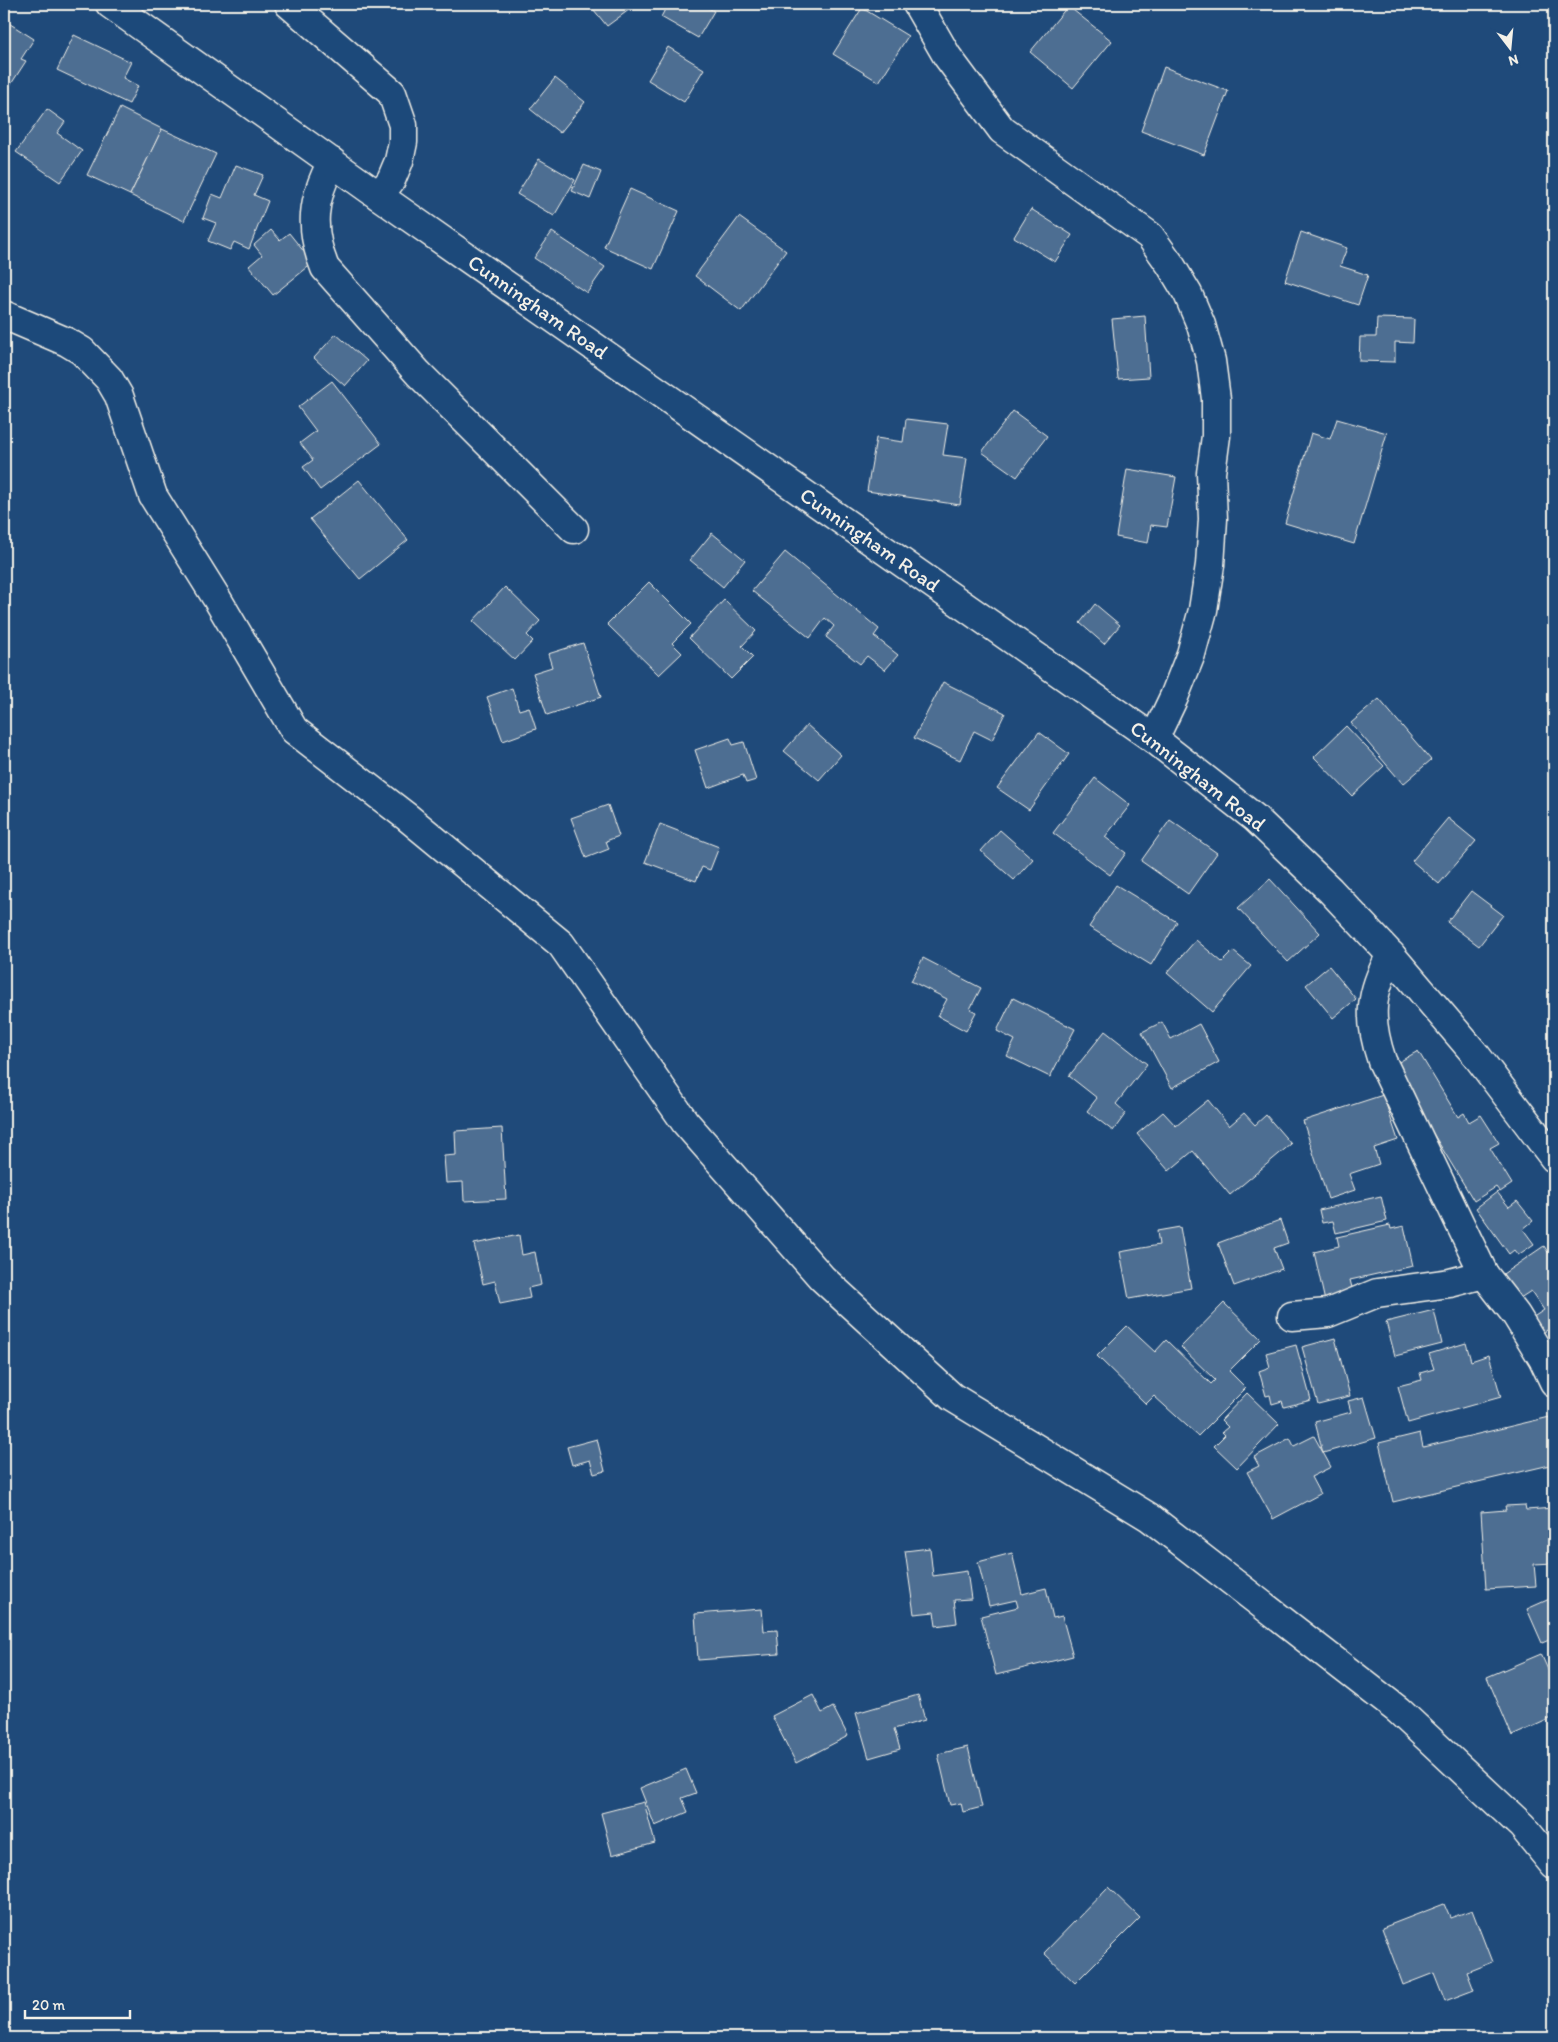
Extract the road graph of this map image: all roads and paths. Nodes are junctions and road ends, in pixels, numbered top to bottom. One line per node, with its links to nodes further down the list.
1 (110, 4): 4 (street, Cunningham Road)
2 (289, 4): 5 (street)
3 (917, 4): 8 (street)
4 (332, 162): 5 (street, Cunningham Road); 7 (street)
5 (379, 196): 8 (street, Cunningham Road)
6 (4, 315): 14 (street)
7 (574, 530)
8 (1154, 739): 9 (street, Cunningham Road)
9 (1391, 956): 10 (street, Cunningham Road); 11 (street)
10 (1554, 1158)
11 (1484, 1274): 12 (street); 13 (street)
12 (1292, 1316)
13 (1554, 1382)
14 (1554, 1865)

